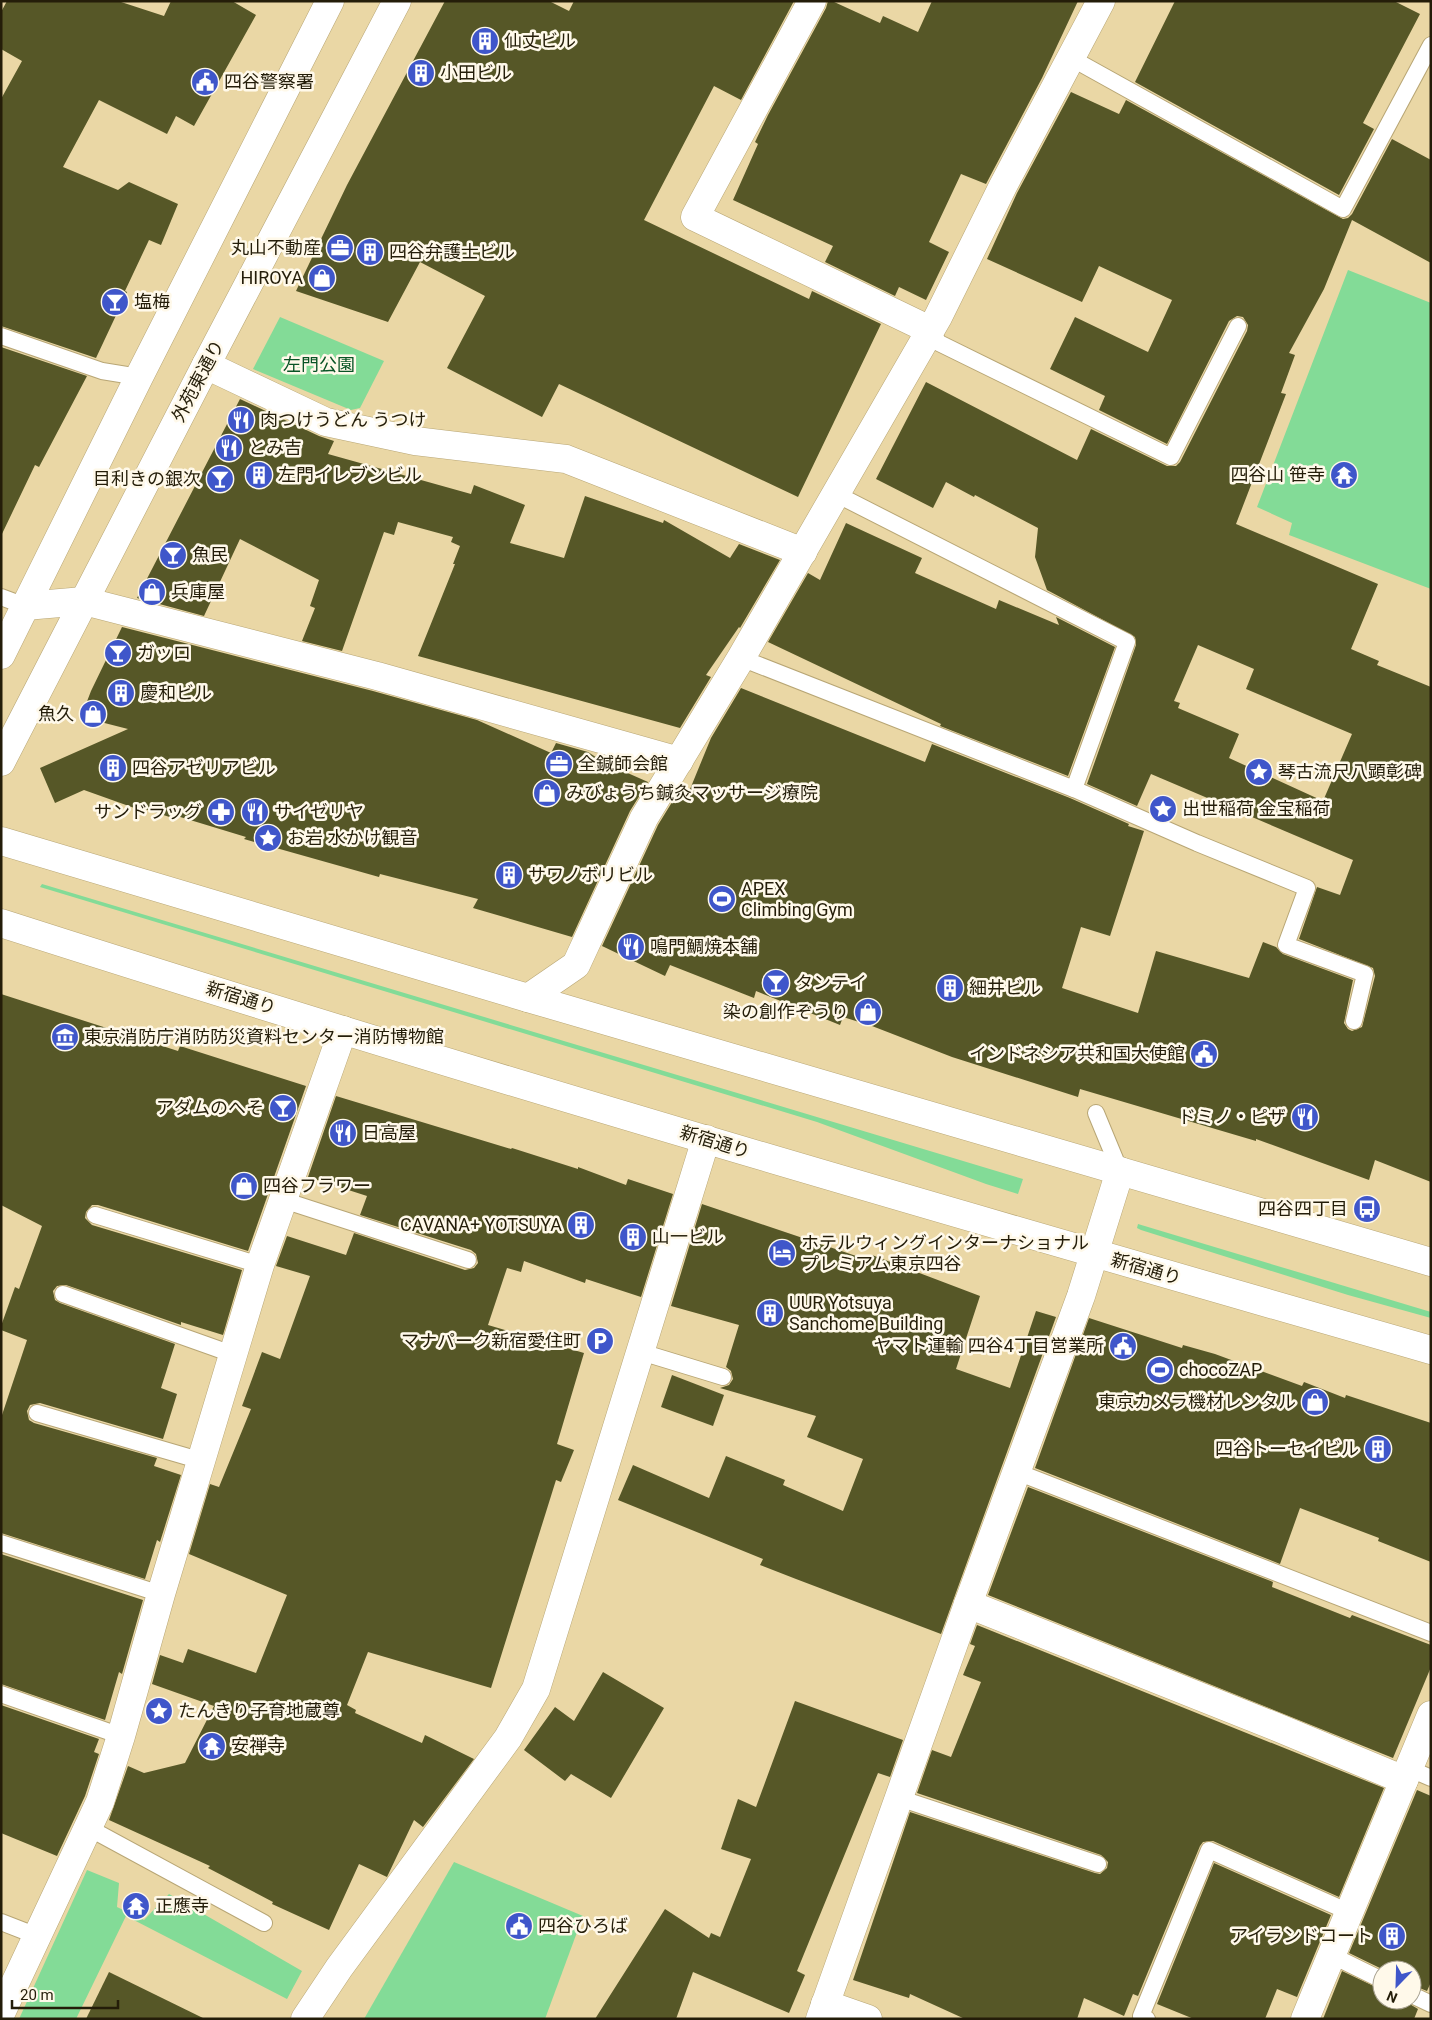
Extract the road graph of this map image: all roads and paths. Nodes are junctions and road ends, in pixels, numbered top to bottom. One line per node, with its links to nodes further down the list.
1 (330, 1): 11 (main road)
2 (397, 1): 10 (main road, 外苑東通り)
3 (812, 1): 8 (main road)
4 (1101, 1): 6 (main road)
5 (1431, 44): 6 (lane)
6 (1071, 58): 8 (main road)
7 (1238, 326): 8 (lane)
8 (930, 330): 12 (main road)
9 (1, 336): 11 (lane)
10 (206, 365): 13 (main road); 14 (main road, 外苑東通り)
11 (139, 377): 15 (main road)
12 (836, 494): 13 (main road); 20 (lane)
13 (803, 552): 17 (main road)
14 (84, 601): 15 (main road); 18 (main road, 外苑東通り); 19 (main road)
15 (13, 602): 16 (main road)
16 (1, 654)
17 (741, 658): 19 (main road); 20 (lane)
18 (1, 762)
19 (679, 762): 23 (main road)
20 (1074, 789): 24 (lane)
21 (1, 841): 23 (main road)
22 (1, 923): 25 (main road, 新宿通り)
23 (528, 998): 28 (main road)
24 (1354, 1021)
25 (344, 1030): 27 (main road, 新宿通り); 29 (main road)
26 (1096, 1113): 28 (lane)
27 (706, 1139): 31 (main road, 新宿通り); 37 (main road)
28 (1120, 1171): 31 (main road); 33 (main road)
29 (283, 1200): 32 (lane); 34 (main road)
30 (95, 1215): 34 (lane)
31 (1094, 1254): 36 (main road, 新宿通り); 42 (main road)
32 (468, 1260)
33 (1431, 1262)
34 (260, 1265): 38 (main road)
35 (63, 1294): 38 (lane)
36 (1431, 1350)
37 (641, 1352): 39 (lane); 62 (main road)
38 (232, 1354): 41 (main road)
39 (723, 1377)
40 (37, 1413): 41 (lane)
41 (202, 1461): 44 (main road)
42 (1017, 1472): 45 (main road); 46 (lane)
43 (1, 1543): 44 (lane)
44 (161, 1594): 49 (main road)
45 (968, 1604): 50 (main road); 51 (main road)
46 (1431, 1633)
47 (1, 1694): 49 (lane)
48 (1431, 1715): 50 (main road)
49 (121, 1736): 52 (main road)
50 (1414, 1775): 54 (main road)
51 (899, 1798): 53 (lane); 60 (main road)
52 (87, 1827): 56 (lane); 57 (main road)
53 (1098, 1864)
54 (1349, 1912): 58 (main road); 64 (lane)
55 (1, 1922): 57 (lane)
56 (264, 1923)
57 (37, 1936): 61 (main road)
58 (1331, 1955): 59 (lane); 65 (main road)
59 (1372, 1975)
60 (822, 2011): 63 (main road)
61 (1, 2013)
62 (305, 2019)
63 (868, 2019)
64 (1147, 2019)
65 (1305, 2019)

